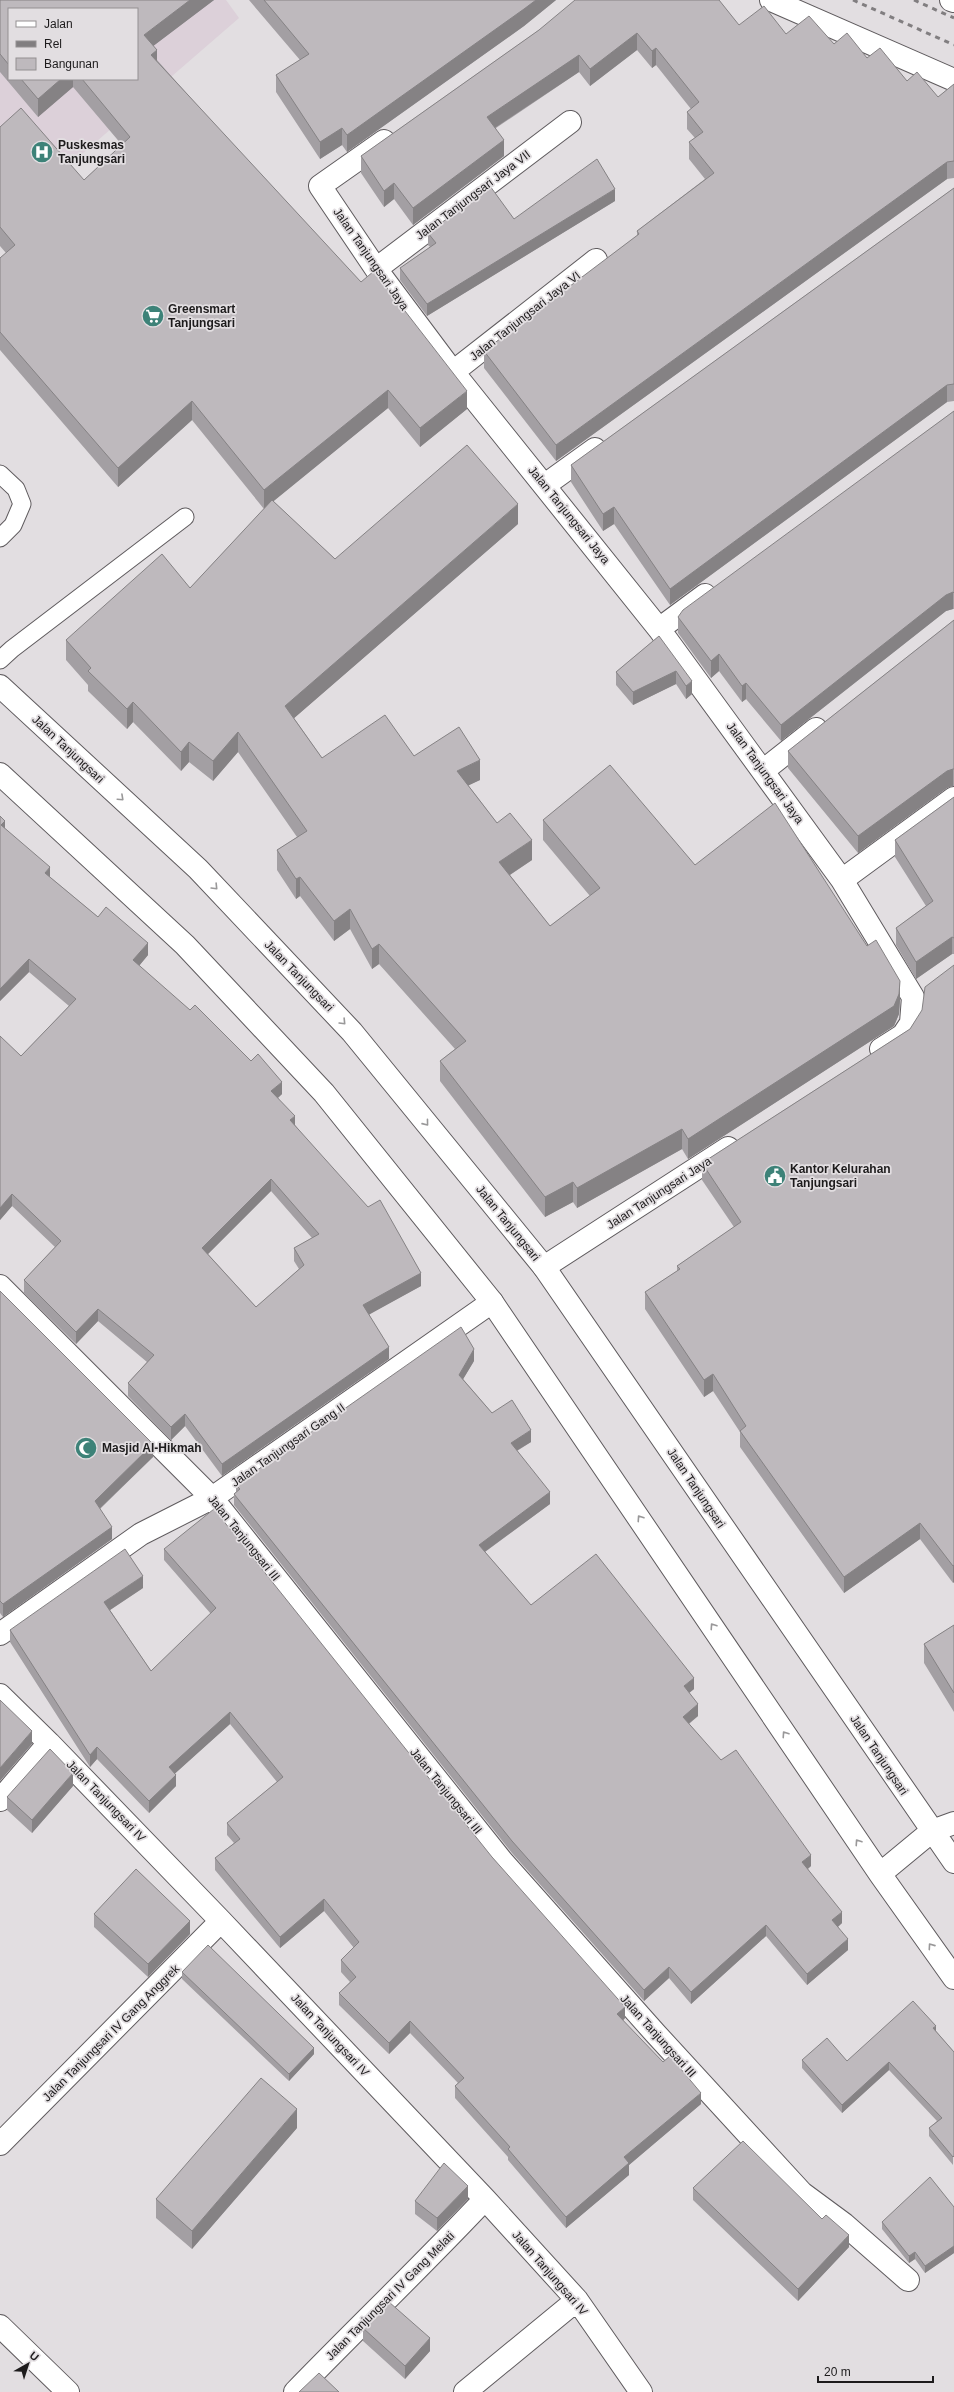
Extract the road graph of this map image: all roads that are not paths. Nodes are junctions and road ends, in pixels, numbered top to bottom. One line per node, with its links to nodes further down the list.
1 (772, 0): 4 (street)
2 (951, 0): 3 (street)
3 (954, 1)
4 (954, 80)
5 (570, 122): 8 (street, Jalan Tanjungsari Jaya VII)
6 (404, 127): 8 (street, Jalan Tanjungsari Jaya)
7 (596, 260): 9 (street, Jalan Tanjungsari Jaya VI)
8 (376, 268): 9 (street, Jalan Tanjungsari Jaya)
9 (453, 372): 12 (street, Jalan Tanjungsari Jaya)
10 (609, 439): 12 (street)
11 (0, 474): 14 (lane)
12 (545, 485): 16 (street, Jalan Tanjungsari Jaya)
13 (185, 516): 17 (lane)
14 (0, 538)
15 (723, 582): 16 (street)
16 (659, 629): 20 (street, Jalan Tanjungsari Jaya)
17 (0, 660)
18 (0, 686): 28 (street, Jalan Tanjungsari, one-way to 28)
19 (831, 717): 20 (street)
20 (764, 770): 23 (street, Jalan Tanjungsari Jaya)
21 (0, 774): 30 (street)
22 (954, 798): 23 (street)
23 (842, 880): 25 (street, Jalan Tanjungsari Jaya)
24 (930, 984): 25 (street)
25 (913, 997): 26 (street)
26 (863, 1061)
27 (743, 1138): 28 (street, Jalan Tanjungsari Jaya)
28 (544, 1267): 37 (street, Jalan Tanjungsari)
29 (0, 1286): 31 (street, Jalan Tanjungsari III)
30 (492, 1302): 31 (street, Jalan Tanjungsari Gang II); 39 (street, one-way to 30)
31 (212, 1498): 32 (street, Jalan Tanjungsari Gang II); 44 (street, Jalan Tanjungsari III)
32 (0, 1634)
33 (0, 1695): 34 (street, Jalan Tanjungsari IV)
34 (49, 1742): 35 (street); 40 (street, Jalan Tanjungsari IV)
35 (0, 1800)
36 (954, 1824): 37 (street)
37 (932, 1831): 38 (street, Jalan Tanjungsari); 39 (street)
38 (954, 1862)
39 (880, 1874): 41 (street, one-way to 39)
40 (221, 1921): 42 (street, Jalan Tanjungsari IV Gang Anggrek); 43 (street, Jalan Tanjungsari IV)
41 (954, 1978)
42 (0, 2144)
43 (484, 2199): 45 (street, Jalan Tanjungsari IV); 48 (street, Jalan Tanjungsari IV Gang Melati)
44 (908, 2280)
45 (577, 2300): 49 (street); 50 (street, Jalan Tanjungsari IV)
46 (0, 2326): 47 (street)
47 (68, 2392)
48 (295, 2392)
49 (465, 2392)
50 (641, 2392)

